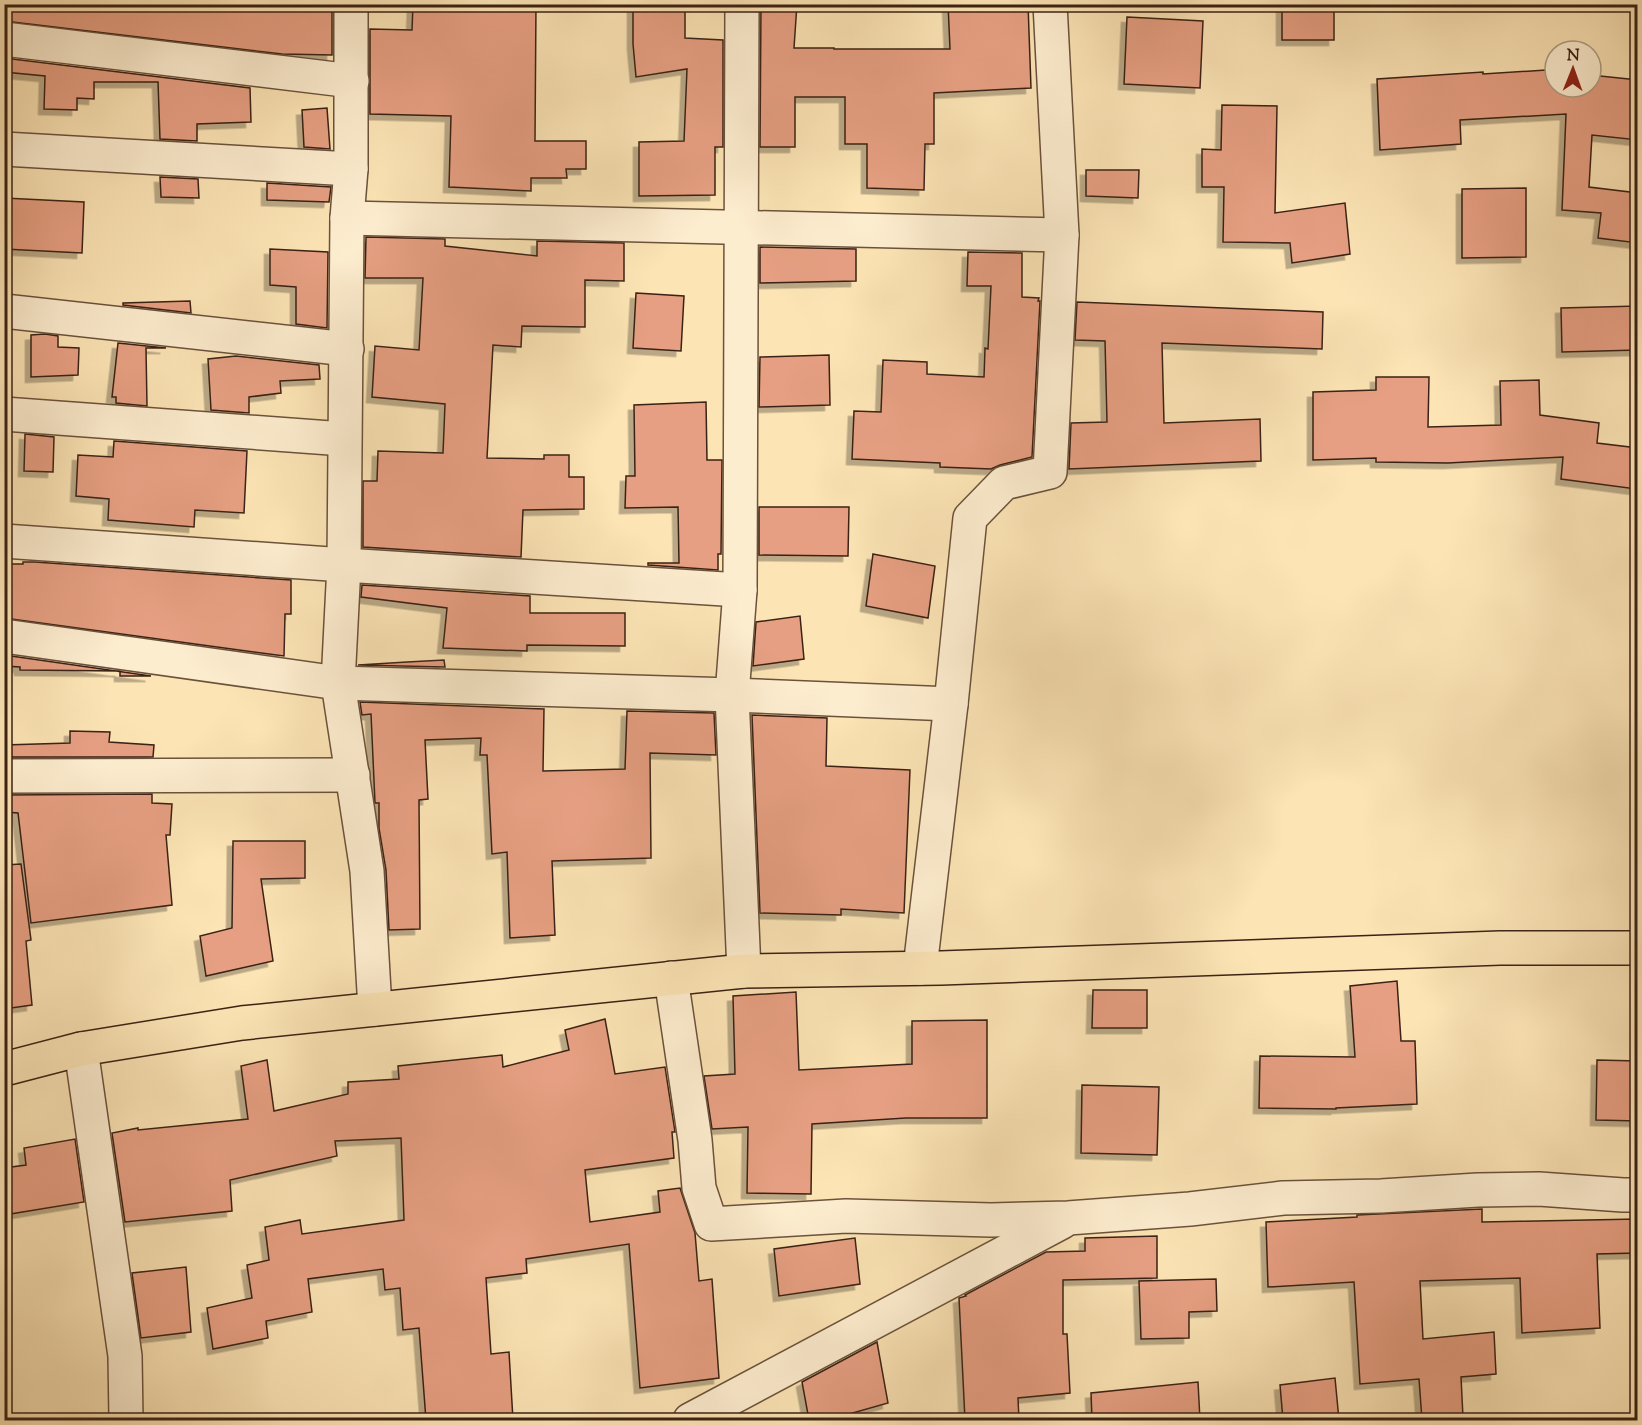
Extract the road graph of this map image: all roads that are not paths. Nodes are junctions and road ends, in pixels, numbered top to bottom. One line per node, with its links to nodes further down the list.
1 (351, 4): 5 (street)
2 (742, 4): 9 (street)
3 (1050, 4): 10 (street)
4 (4, 39): 5 (street)
5 (352, 81): 7 (street)
6 (4, 149): 7 (street)
7 (351, 169): 8 (street)
8 (347, 218): 9 (street); 12 (street)
9 (741, 227): 10 (street); 17 (street)
10 (1062, 234): 21 (street)
11 (4, 310): 12 (street)
12 (347, 349): 14 (street)
13 (4, 414): 14 (street)
14 (344, 439): 16 (street)
15 (4, 541): 16 (street)
16 (344, 565): 17 (street); 19 (street)
17 (740, 590): 20 (street)
18 (4, 636): 19 (street)
19 (338, 683): 20 (street); 23 (street)
20 (732, 695): 21 (street); 26 (street)
21 (951, 704): 25 (street)
22 (4, 776): 23 (street)
23 (353, 776): 28 (street)
24 (1638, 948): 25 (main road)
25 (920, 969): 26 (main road)
26 (744, 971): 27 (main road)
27 (671, 978): 28 (main road); 32 (street)
28 (375, 1009): 29 (main road)
29 (81, 1049): 30 (main road); 33 (street)
30 (4, 1069)
31 (1638, 1195): 32 (street)
32 (1068, 1218): 34 (street)
33 (126, 1420)
34 (690, 1420)

